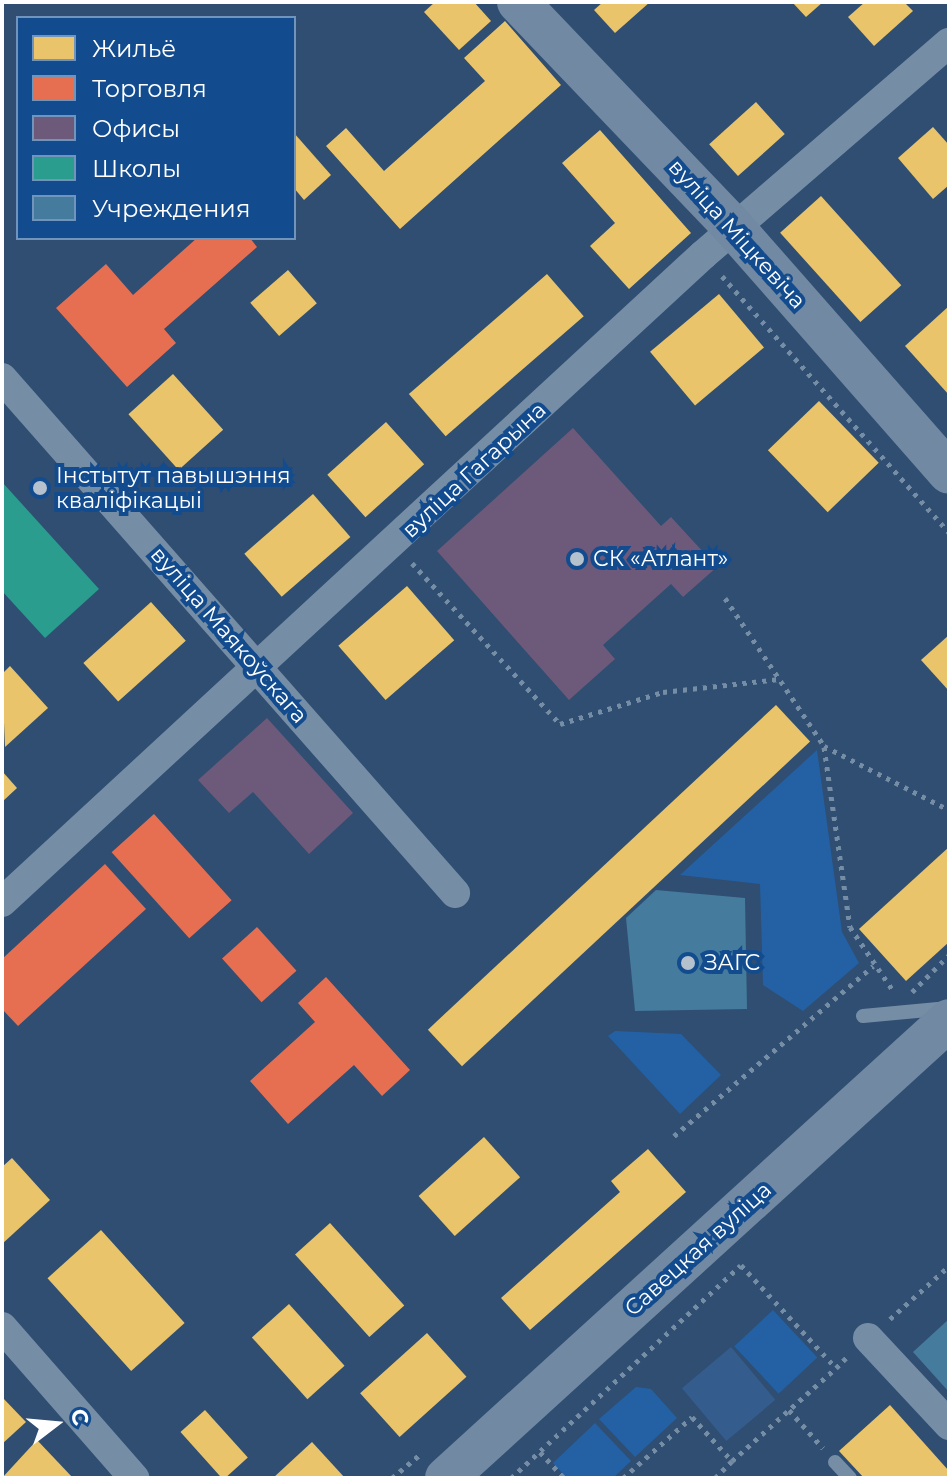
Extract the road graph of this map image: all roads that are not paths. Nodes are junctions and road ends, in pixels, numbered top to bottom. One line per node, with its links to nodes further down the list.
1 (518, 2): 3 (main road, вуліца Міцкевіча)
2 (949, 43): 3 (street, вуліца Гагарына)
3 (733, 227): 5 (main road, вуліца Міцкевіча); 6 (street, вуліца Гагарына)
4 (2, 378): 6 (street, вуліца Маякоўскага)
5 (949, 473)
6 (258, 668): 7 (street, вуліца Маякоўскага); 8 (street, вуліца Гагарына)
7 (455, 893)
8 (2, 902)
9 (949, 1008): 10 (lane)
10 (863, 1016)
11 (949, 1020): 17 (main road, Савецкая вуліца)
12 (2, 1327): 16 (street)
13 (868, 1338): 14 (street)
14 (949, 1425)
15 (835, 1462): 18 (lane)
16 (134, 1478)
17 (446, 1478)
18 (850, 1478)

